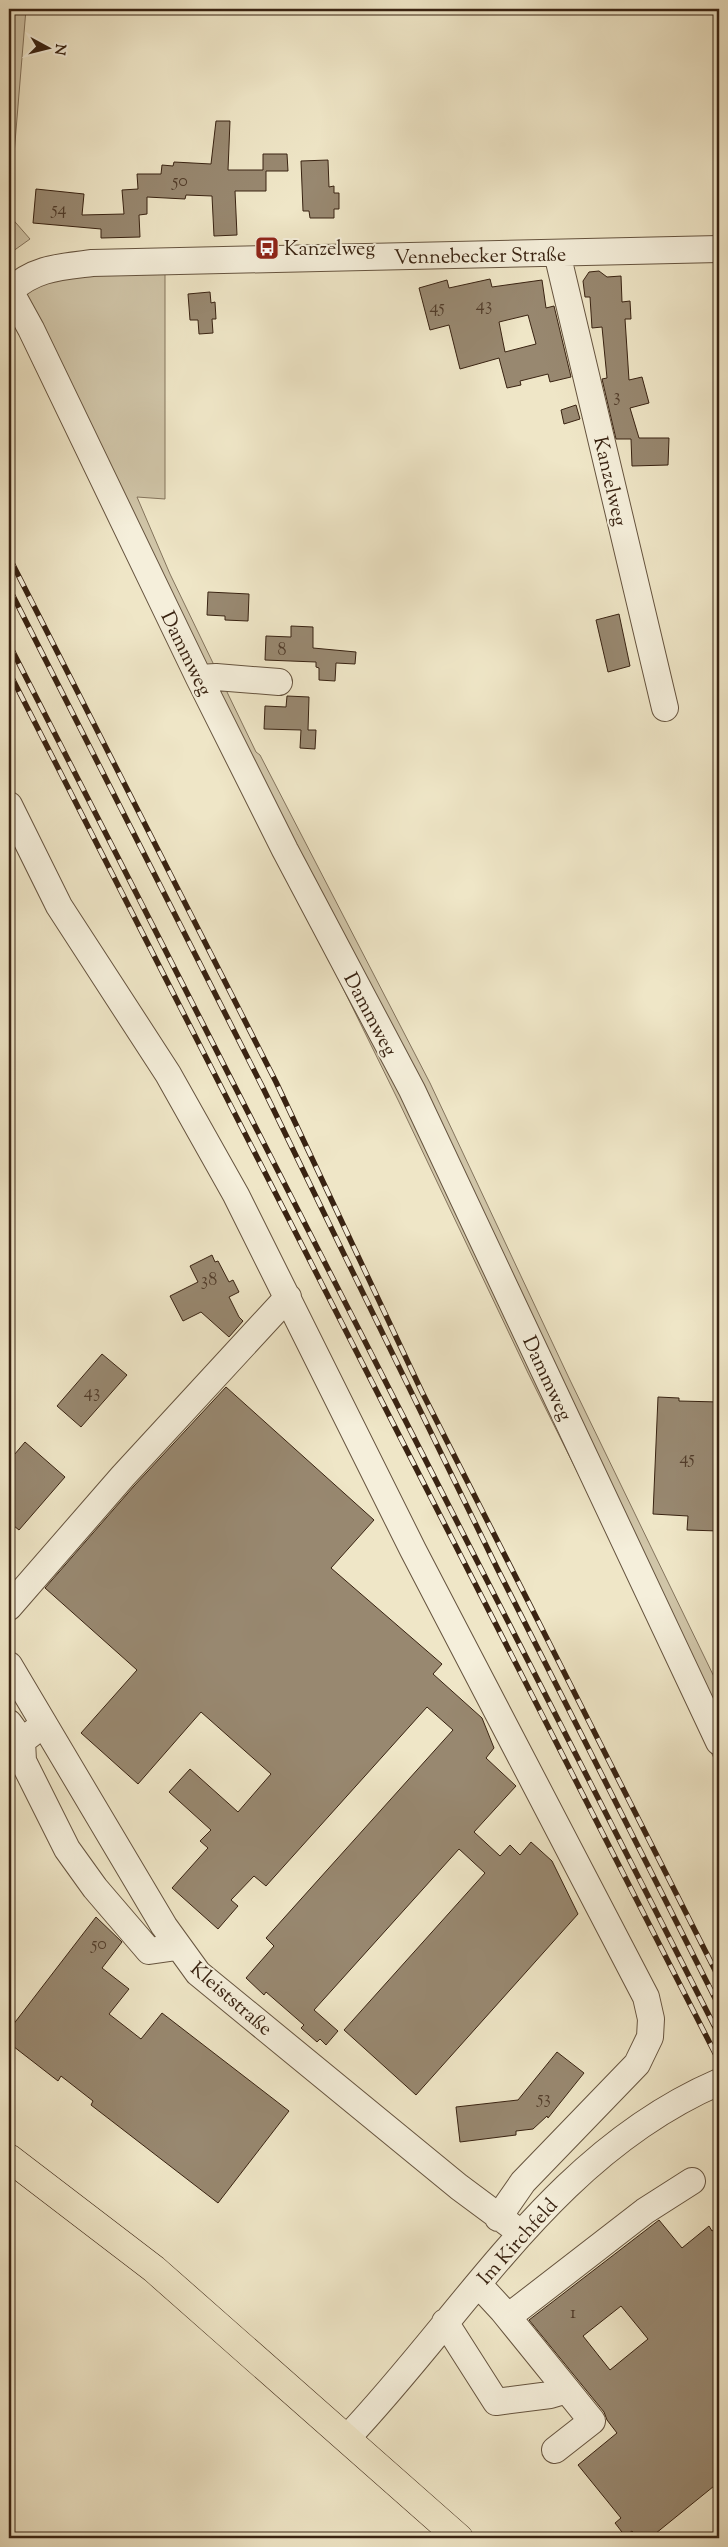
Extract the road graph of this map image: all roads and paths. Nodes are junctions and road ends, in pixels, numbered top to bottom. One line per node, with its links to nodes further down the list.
1 (719, 249): 2 (street, Vennebecker Straße)
2 (557, 253): 3 (street, Vennebecker Straße); 6 (street, Kanzelweg)
3 (10, 290): 4 (street, Dammweg)
4 (199, 678): 5 (street); 13 (street, Dammweg)
5 (279, 682)
6 (665, 708)
7 (9, 805): 8 (street)
8 (288, 1297): 9 (street); 18 (street)
9 (9, 1607)
10 (9, 1665): 11 (street, Kleiststraße)
11 (44, 1724): 12 (street); 14 (street, Kleiststraße)
12 (13, 1740): 14 (street)
13 (719, 1742)
14 (177, 1946): 18 (street, Kleiststraße)
15 (719, 2082): 19 (street, Im Kirchfeld)
16 (9, 2158): 24 (main road)
17 (692, 2181): 21 (street)
18 (498, 2218): 19 (street, Kleiststraße)
19 (521, 2234): 20 (street, Im Kirchfeld)
20 (478, 2284): 21 (street); 22 (street, Im Kirchfeld)
21 (508, 2317): 23 (street)
22 (445, 2322): 23 (street); 24 (street, Im Kirchfeld)
23 (567, 2390): 25 (street)
24 (347, 2438): 26 (main road)
25 (555, 2450)
26 (459, 2538)

